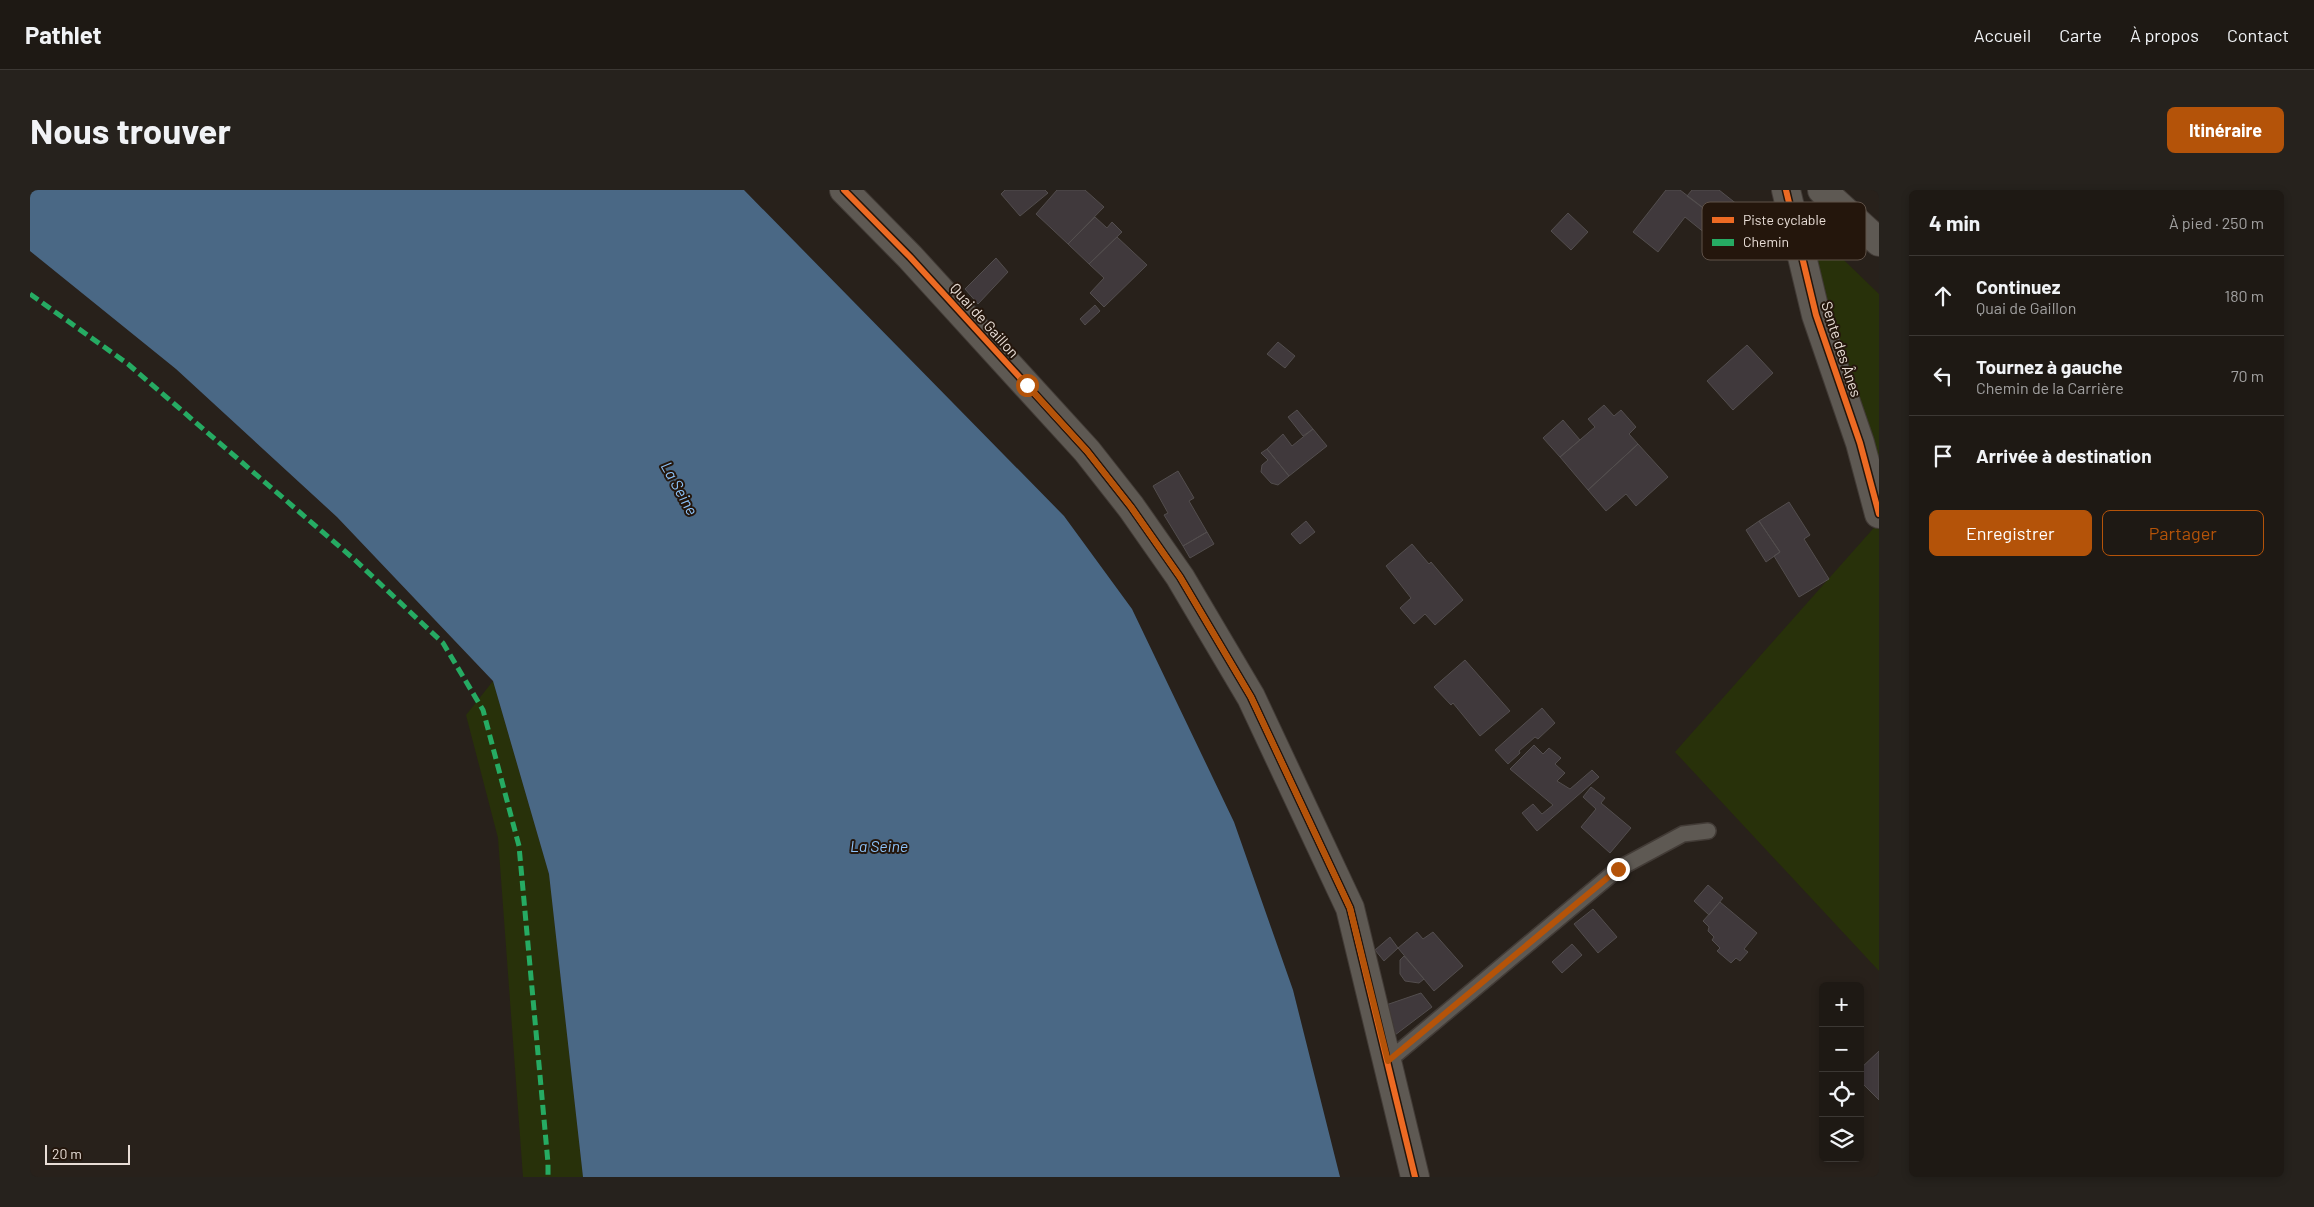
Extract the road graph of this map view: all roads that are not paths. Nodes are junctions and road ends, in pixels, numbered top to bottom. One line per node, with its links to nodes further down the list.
1 (844, 190): 9 (street, Quai de Gaillon)
2 (1822, 190): 3 (street)
3 (1835, 202)
4 (1866, 230): 5 (street)
5 (1879, 242)
6 (1803, 260): 7 (street, Sente des Ânes)
7 (1879, 514)
8 (1708, 831): 9 (lane)
9 (1388, 1061): 10 (street, Quai de Gaillon)
10 (1415, 1177)

